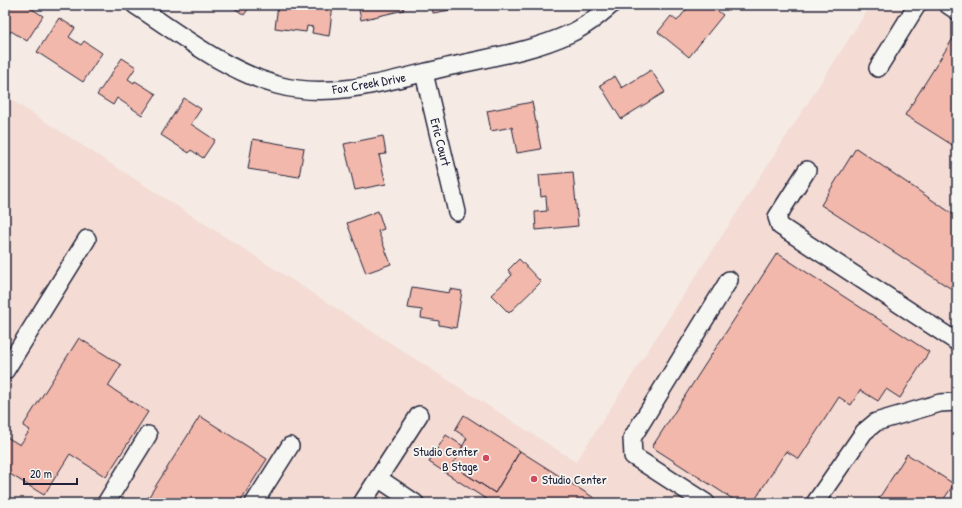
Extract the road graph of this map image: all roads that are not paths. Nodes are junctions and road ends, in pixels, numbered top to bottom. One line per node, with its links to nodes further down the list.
1 (135, 5): 7 (street, Fox Creek Drive)
2 (611, 5): 7 (street, Fox Creek Drive)
3 (917, 5): 6 (street)
4 (948, 5): 5 (street)
5 (957, 11)
6 (878, 68)
7 (424, 73): 9 (street, Eric Court)
8 (807, 170): 12 (street)
9 (457, 212)
10 (87, 239): 13 (street)
11 (728, 280): 23 (street)
12 (957, 342)
13 (5, 371)
14 (957, 402): 24 (street)
15 (419, 415): 18 (street)
16 (148, 435): 19 (street)
17 (290, 446): 20 (street)
18 (378, 478): 21 (street); 22 (street)
19 (106, 503)
20 (254, 503)
21 (362, 503)
22 (415, 503)
23 (706, 503)
24 (815, 503)

